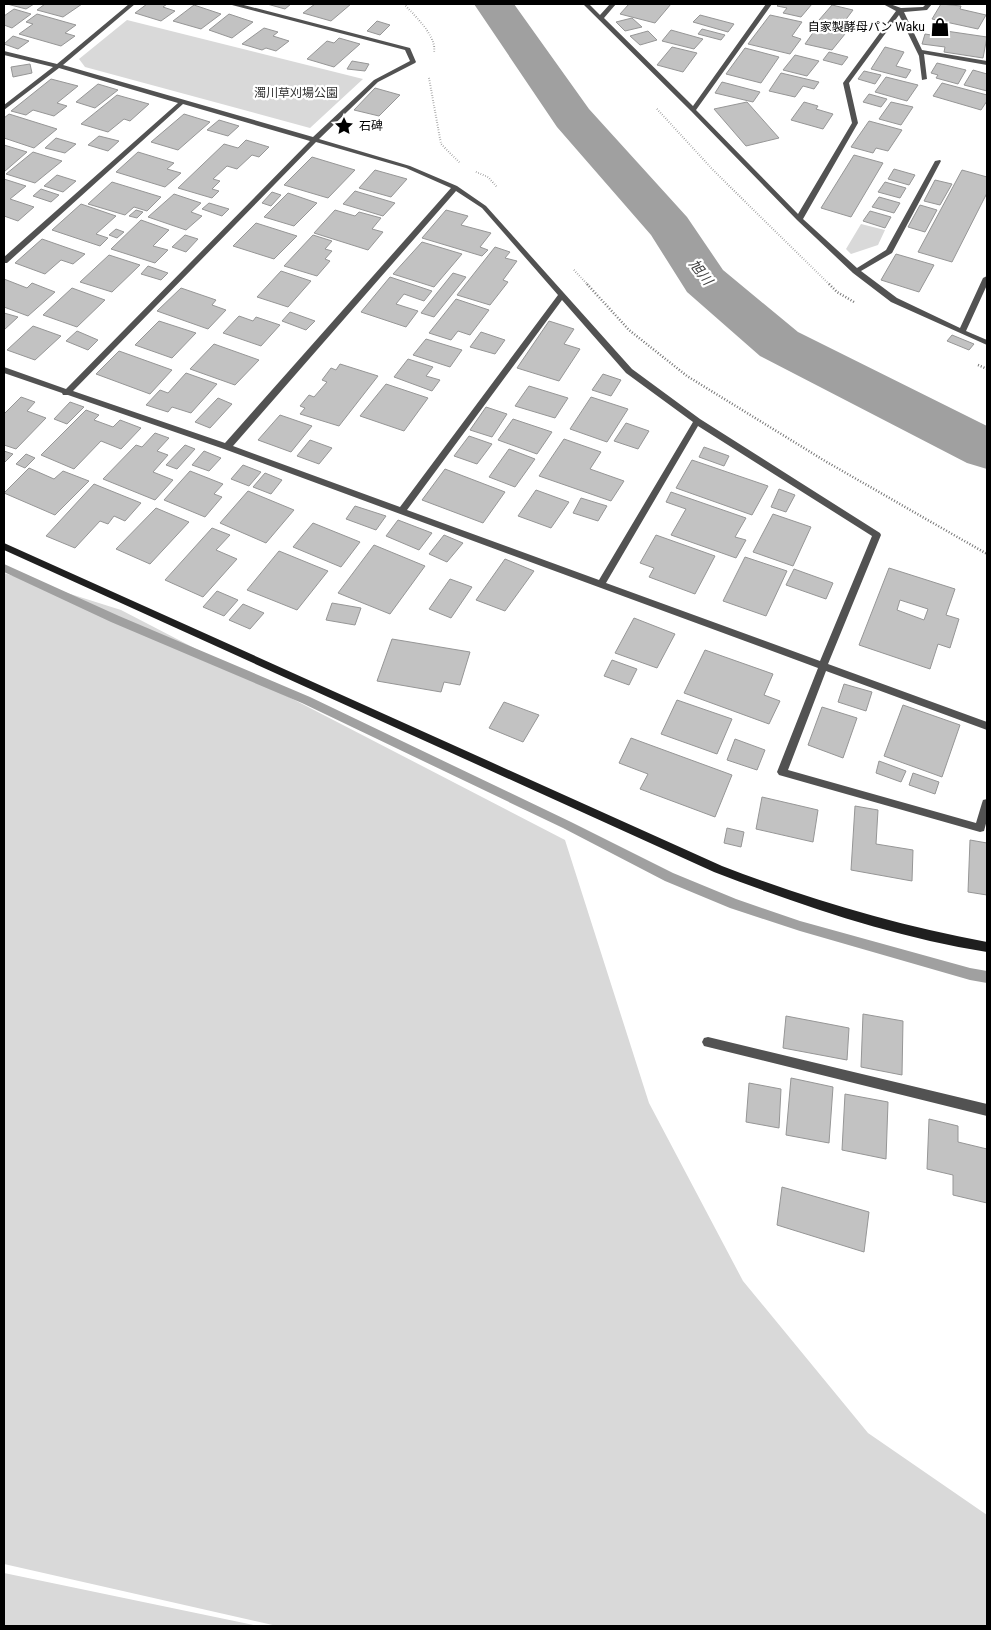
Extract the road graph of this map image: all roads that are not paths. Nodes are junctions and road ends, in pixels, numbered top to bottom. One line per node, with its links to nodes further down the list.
1 (132, 4): 13 (street)
2 (234, 4): 18 (street)
3 (586, 4): 9 (street)
4 (613, 4): 9 (street)
5 (769, 4): 17 (street)
6 (886, 4): 8 (street)
7 (929, 4): 8 (street)
8 (900, 10): 10 (street); 21 (street)
9 (600, 19): 17 (street)
10 (920, 51): 12 (street); 14 (street)
11 (4, 53): 13 (street)
12 (987, 63)
13 (58, 66): 15 (street); 16 (street)
14 (924, 79)
15 (181, 103): 18 (street); 22 (street)
16 (4, 108)
17 (693, 110): 21 (street)
18 (313, 141): 20 (street); 29 (street)
19 (938, 161): 23 (street)
20 (455, 187): 25 (street); 31 (street)
21 (799, 219): 23 (street)
22 (4, 261)
23 (856, 271): 26 (street)
24 (987, 278): 26 (street)
25 (562, 294): 30 (street); 32 (street)
26 (962, 332): 27 (street)
27 (987, 343)
28 (4, 370): 29 (street)
29 (66, 393): 31 (street)
30 (697, 421): 34 (street); 35 (street)
31 (227, 447): 32 (street)
32 (401, 512): 34 (street)
33 (4, 546): 38 (street)
34 (601, 584): 35 (street)
35 (823, 665): 36 (street); 37 (street)
36 (987, 726)
37 (987, 803)
38 (987, 946)
39 (708, 1042): 40 (street)
40 (987, 1110)

